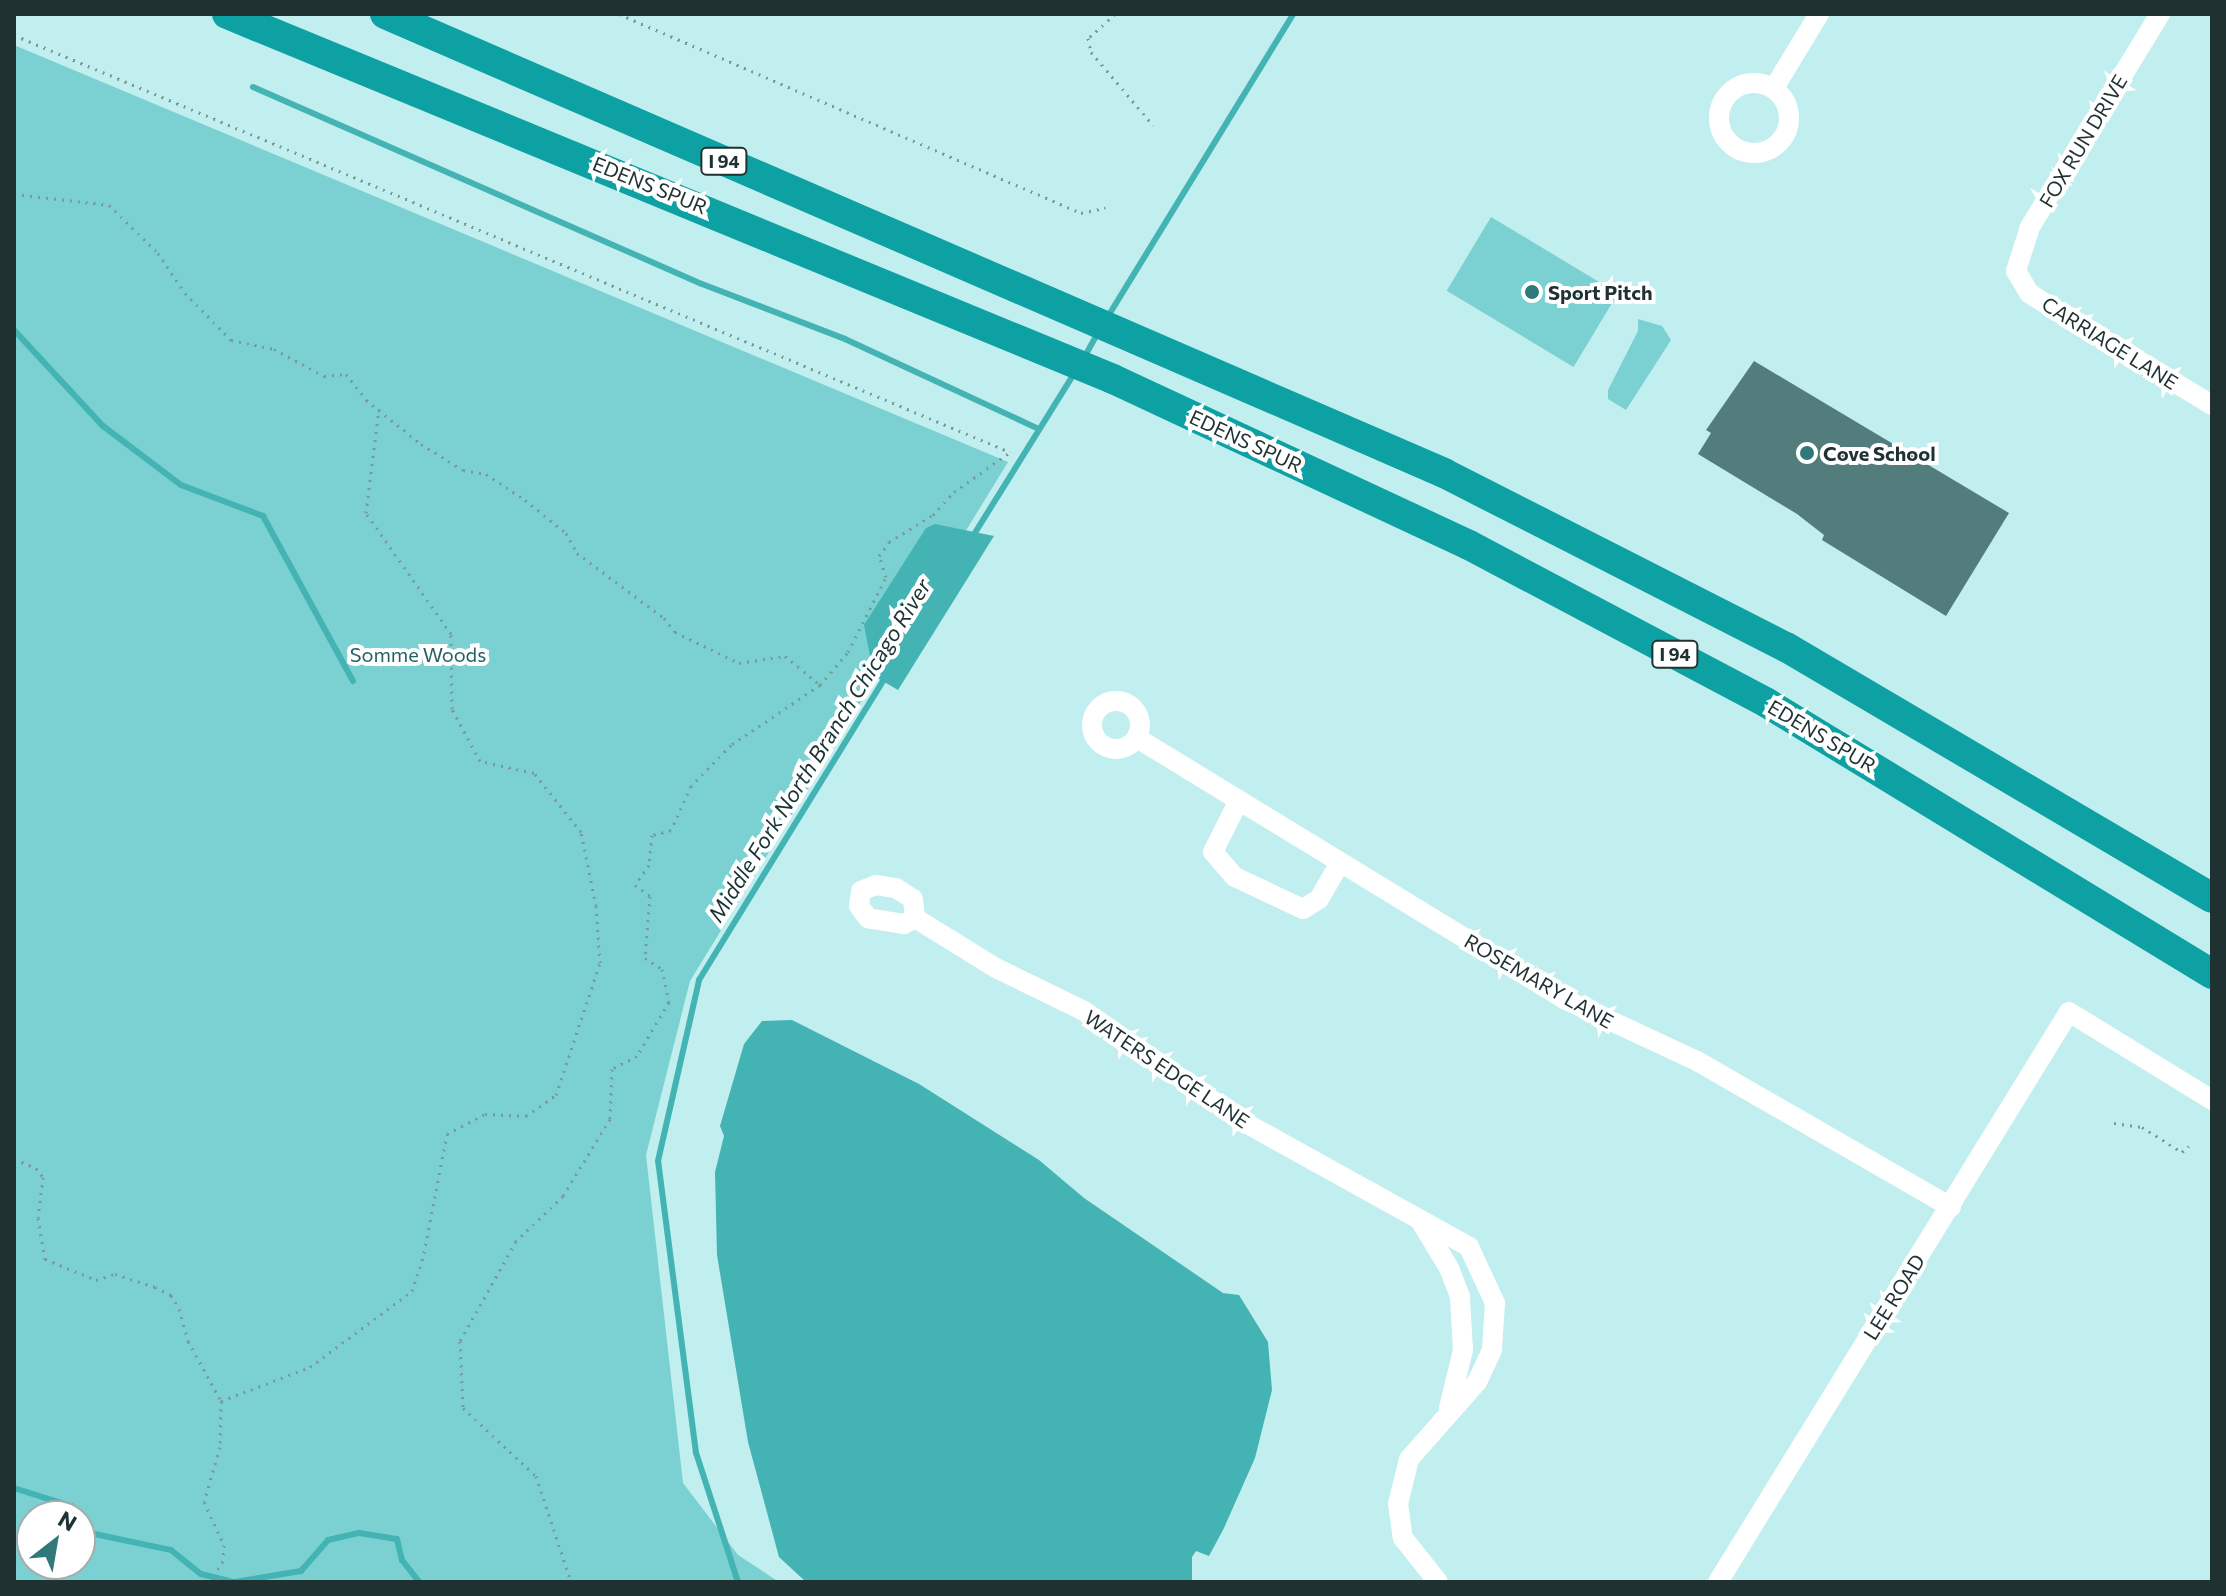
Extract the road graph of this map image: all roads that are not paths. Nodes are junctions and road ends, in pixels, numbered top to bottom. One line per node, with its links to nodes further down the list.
1 (227, 14): 13 (highway, EDENS SPUR / I 94)
2 (385, 14): 11 (highway, I 94)
3 (1819, 14): 5 (street)
4 (2160, 14): 6 (street, FOX RUN DRIVE)
5 (1774, 88)
6 (2016, 271): 7 (street, CARRIAGE LANE)
7 (2212, 405)
8 (1137, 738): 9 (street, ROSEMARY LANE)
9 (1239, 800): 10 (street, ROSEMARY LANE); 10 (street)
10 (1340, 863): 15 (street, ROSEMARY LANE)
11 (2212, 898)
12 (915, 918): 16 (street, WATERS EDGE LANE)
13 (2212, 974)
14 (2212, 1100): 15 (street, LEE ROAD)
15 (1951, 1207): 18 (street, LEE ROAD)
16 (1420, 1220): 17 (street, WATERS EDGE LANE); 17 (street, WATERS EDGE LANE)
17 (1449, 1408): 19 (street, WATERS EDGE LANE)
18 (1725, 1580)
19 (1438, 1582)

